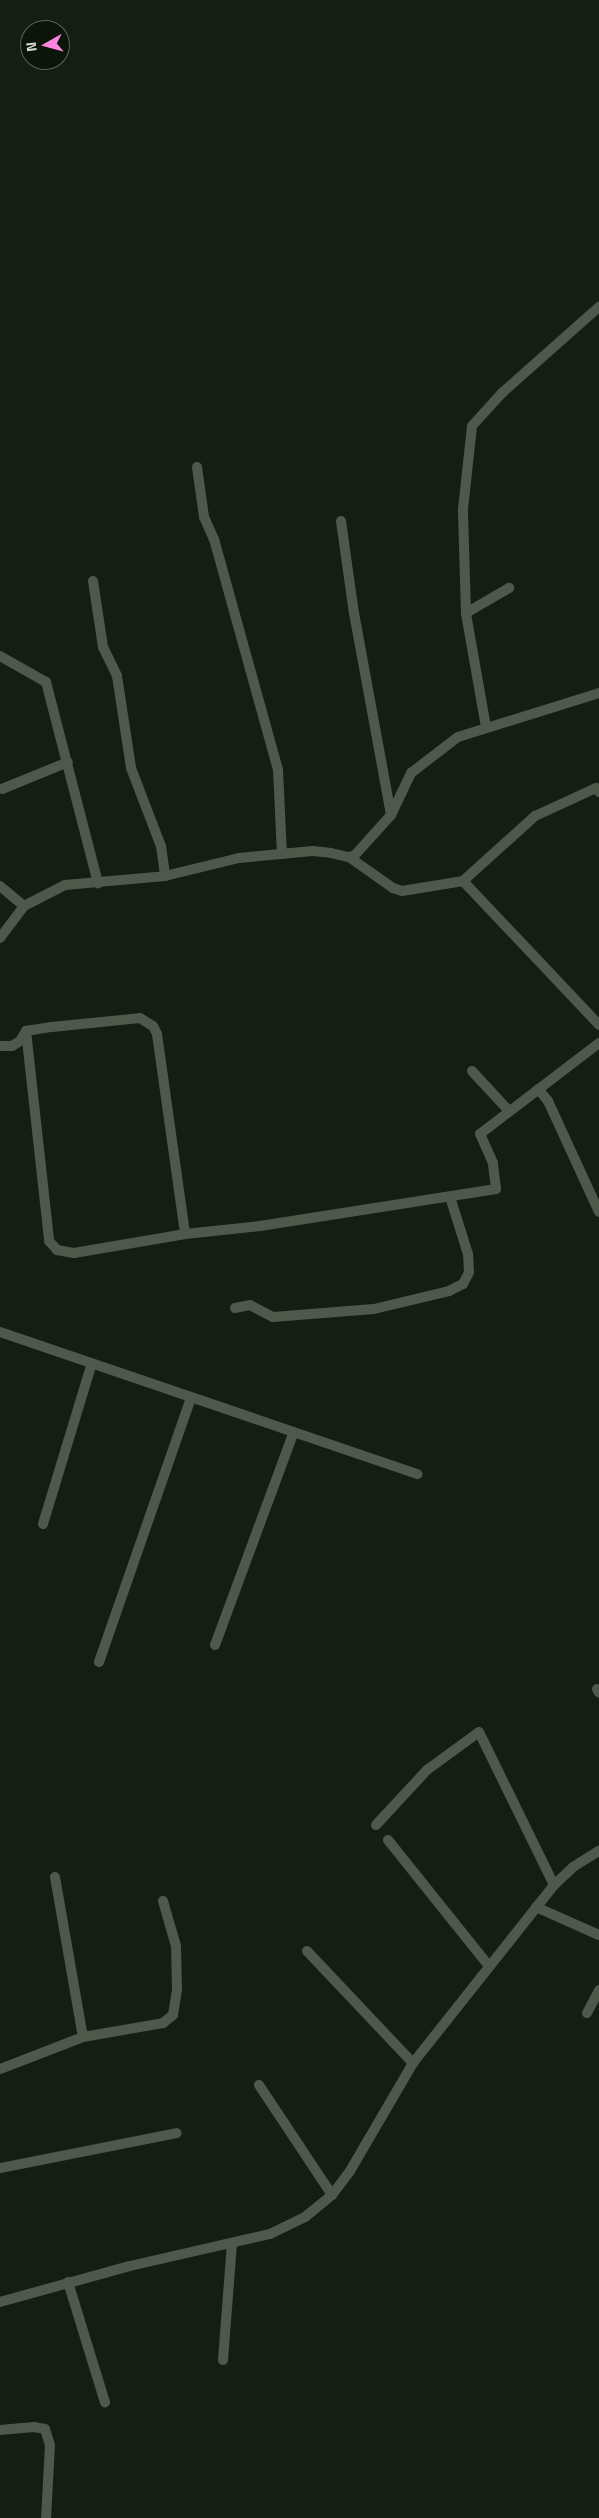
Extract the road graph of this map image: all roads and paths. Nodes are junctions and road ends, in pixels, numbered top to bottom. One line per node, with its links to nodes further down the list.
1 (599, 306): 6 (street)
2 (197, 467): 14 (street)
3 (341, 521): 13 (street)
4 (93, 581): 16 (street)
5 (509, 588): 6 (street)
6 (466, 613): 9 (street)
7 (0, 656): 10 (street)
8 (599, 693): 9 (street)
9 (486, 727): 13 (street)
10 (68, 762): 11 (street); 18 (street)
11 (2, 789)
12 (599, 792): 17 (street)
13 (391, 815): 15 (street)
14 (282, 854): 15 (street); 16 (street)
15 (349, 857): 17 (street)
16 (165, 876): 18 (street)
17 (462, 881): 22 (street)
18 (98, 883): 20 (street)
19 (0, 886): 20 (street)
20 (24, 906): 21 (street)
21 (0, 938)
22 (599, 1025)
23 (26, 1031): 25 (street); 31 (street); 31 (street)
24 (599, 1043): 27 (street)
25 (0, 1046)
26 (472, 1071): 28 (street)
27 (538, 1089): 28 (street); 30 (street)
28 (509, 1111): 29 (street)
29 (450, 1197): 31 (street); 32 (street)
30 (599, 1212)
31 (185, 1234)
32 (235, 1308)
33 (0, 1332): 34 (street)
34 (92, 1363): 35 (street); 38 (street)
35 (191, 1398): 36 (street); 40 (street)
36 (294, 1432): 37 (street); 39 (street)
37 (418, 1474)
38 (43, 1524)
39 (215, 1644)
40 (99, 1662)
41 (376, 1825): 45 (street)
42 (388, 1840): 50 (street)
43 (599, 1851): 45 (street)
44 (55, 1877): 53 (street)
45 (554, 1885): 47 (street)
46 (164, 1901): 53 (street)
47 (536, 1907): 48 (street); 50 (street)
48 (599, 1935)
49 (307, 1951): 54 (street)
50 (489, 1966): 54 (street)
51 (599, 1990): 52 (street)
52 (587, 2013)
53 (83, 2037): 55 (street)
54 (413, 2063): 59 (street)
55 (0, 2069)
56 (259, 2085): 59 (street)
57 (177, 2133): 58 (street)
58 (0, 2168)
59 (332, 2195): 60 (street)
60 (232, 2243): 61 (street); 63 (street)
61 (68, 2282): 62 (street); 64 (street)
62 (0, 2302)
63 (224, 2360)
64 (105, 2402)
65 (0, 2430): 66 (street)
66 (46, 2518)

